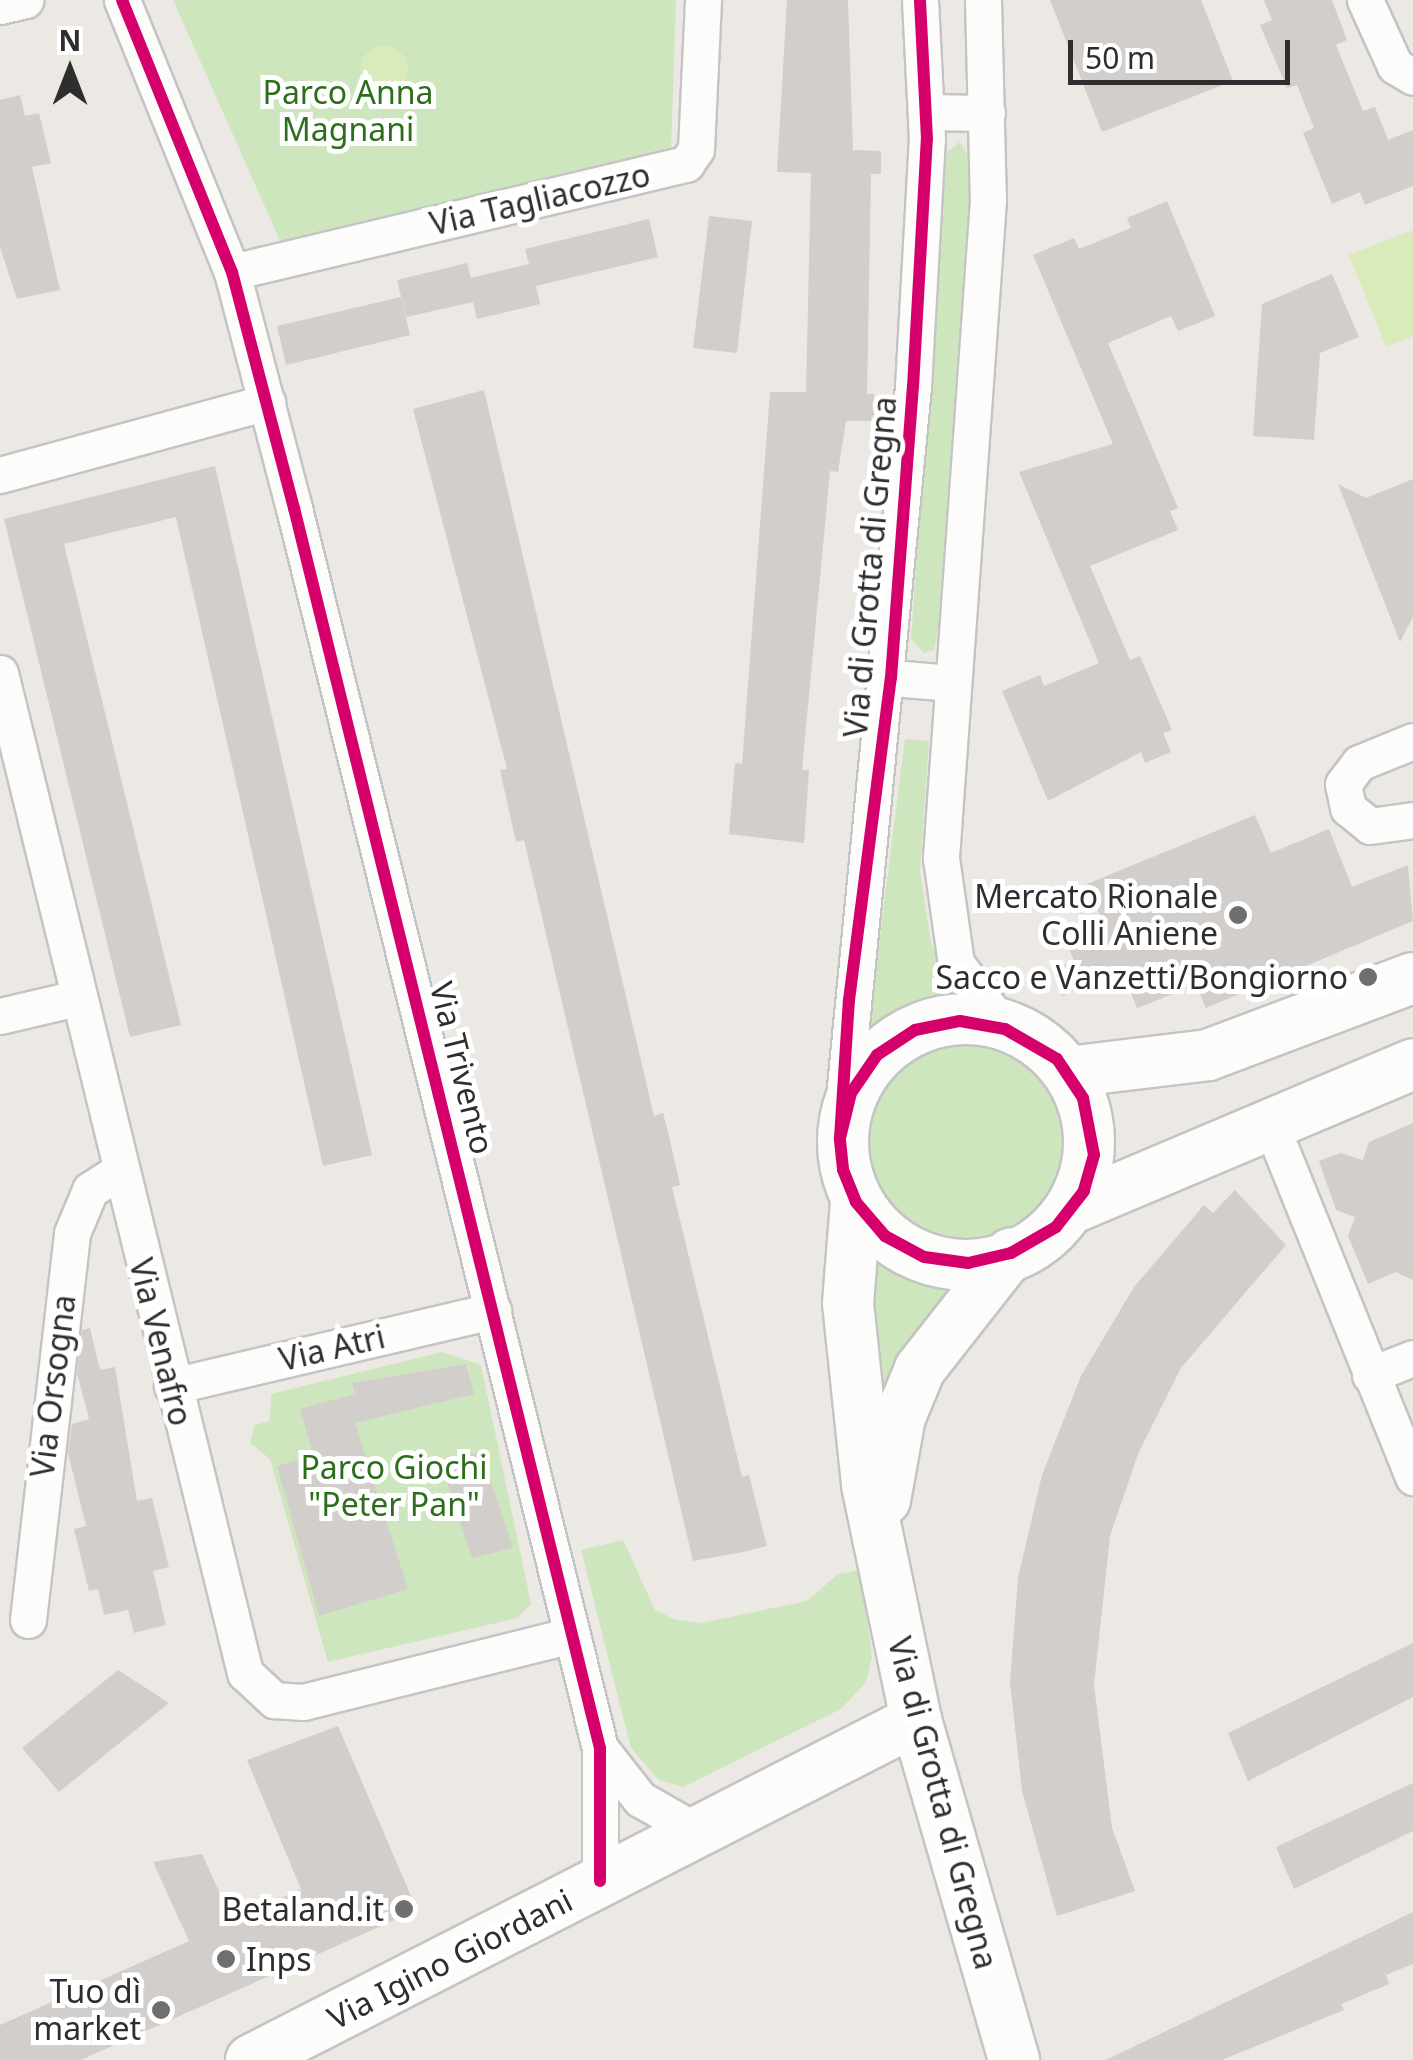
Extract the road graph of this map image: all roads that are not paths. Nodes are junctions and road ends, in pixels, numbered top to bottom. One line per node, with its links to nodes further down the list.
1 (26, 0): 7 (street)
2 (122, 0): 11 (street, Via Trivento)
3 (703, 0): 11 (street, Via Tagliacozzo)
4 (920, 0): 9 (street, Via di Grotta di Gregna)
5 (983, 0): 10 (street)
6 (1365, 0): 8 (street)
7 (0, 6)
8 (1413, 77)
9 (926, 112): 10 (street); 15 (street, Via di Grotta di Gregna)
10 (987, 113): 16 (street)
11 (232, 272): 12 (street, Via Trivento)
12 (267, 402): 13 (street); 31 (street, Via Trivento)
13 (0, 475)
14 (0, 673): 20 (street, Via Venafro)
15 (891, 678): 16 (street, Via di Grotta di Gregna); 26 (street, Via di Grotta di Gregna)
16 (952, 683): 22 (street)
17 (1413, 741): 18 (street)
18 (1413, 820)
19 (1413, 978): 24 (street)
20 (77, 998): 21 (street); 27 (street, Via Venafro)
21 (0, 1016)
22 (1005, 1029): 24 (street); 26 (street)
23 (1413, 1064): 25 (street, Via di Grotta di Gregna)
24 (1068, 1072): 29 (street)
25 (1271, 1125): 29 (street, Via di Grotta di Gregna); 33 (street)
26 (840, 1138): 28 (street, Via di Grotta di Gregna)
27 (118, 1172): 34 (street, Via Venafro); 37 (street, Via Orsogna)
28 (856, 1202): 30 (street, Via di Grotta di Gregna); 36 (street, Via di Grotta di Gregna)
29 (1075, 1207): 30 (street, Via di Grotta di Gregna)
30 (1011, 1253): 36 (street, Via di Grotta di Gregna)
31 (493, 1311): 34 (street, Via Atri); 38 (street, Via Trivento)
32 (1413, 1358): 33 (street)
33 (1370, 1374): 35 (street)
34 (172, 1386): 38 (street, Via Venafro)
35 (1413, 1477)
36 (880, 1546): 39 (street, Via di Grotta di Gregna)
37 (28, 1620)
38 (572, 1635): 40 (street, Via Trivento)
39 (916, 1720): 41 (street, Via Igino Giordani); 44 (street, Via di Grotta di Gregna)
40 (600, 1748): 41 (street, Via Trivento); 42 (street, Via Trivento)
41 (696, 1831): 42 (street, Via Igino Giordani)
42 (600, 1881): 43 (street, Via Igino Giordani)
43 (251, 2060)
44 (1014, 2060)

